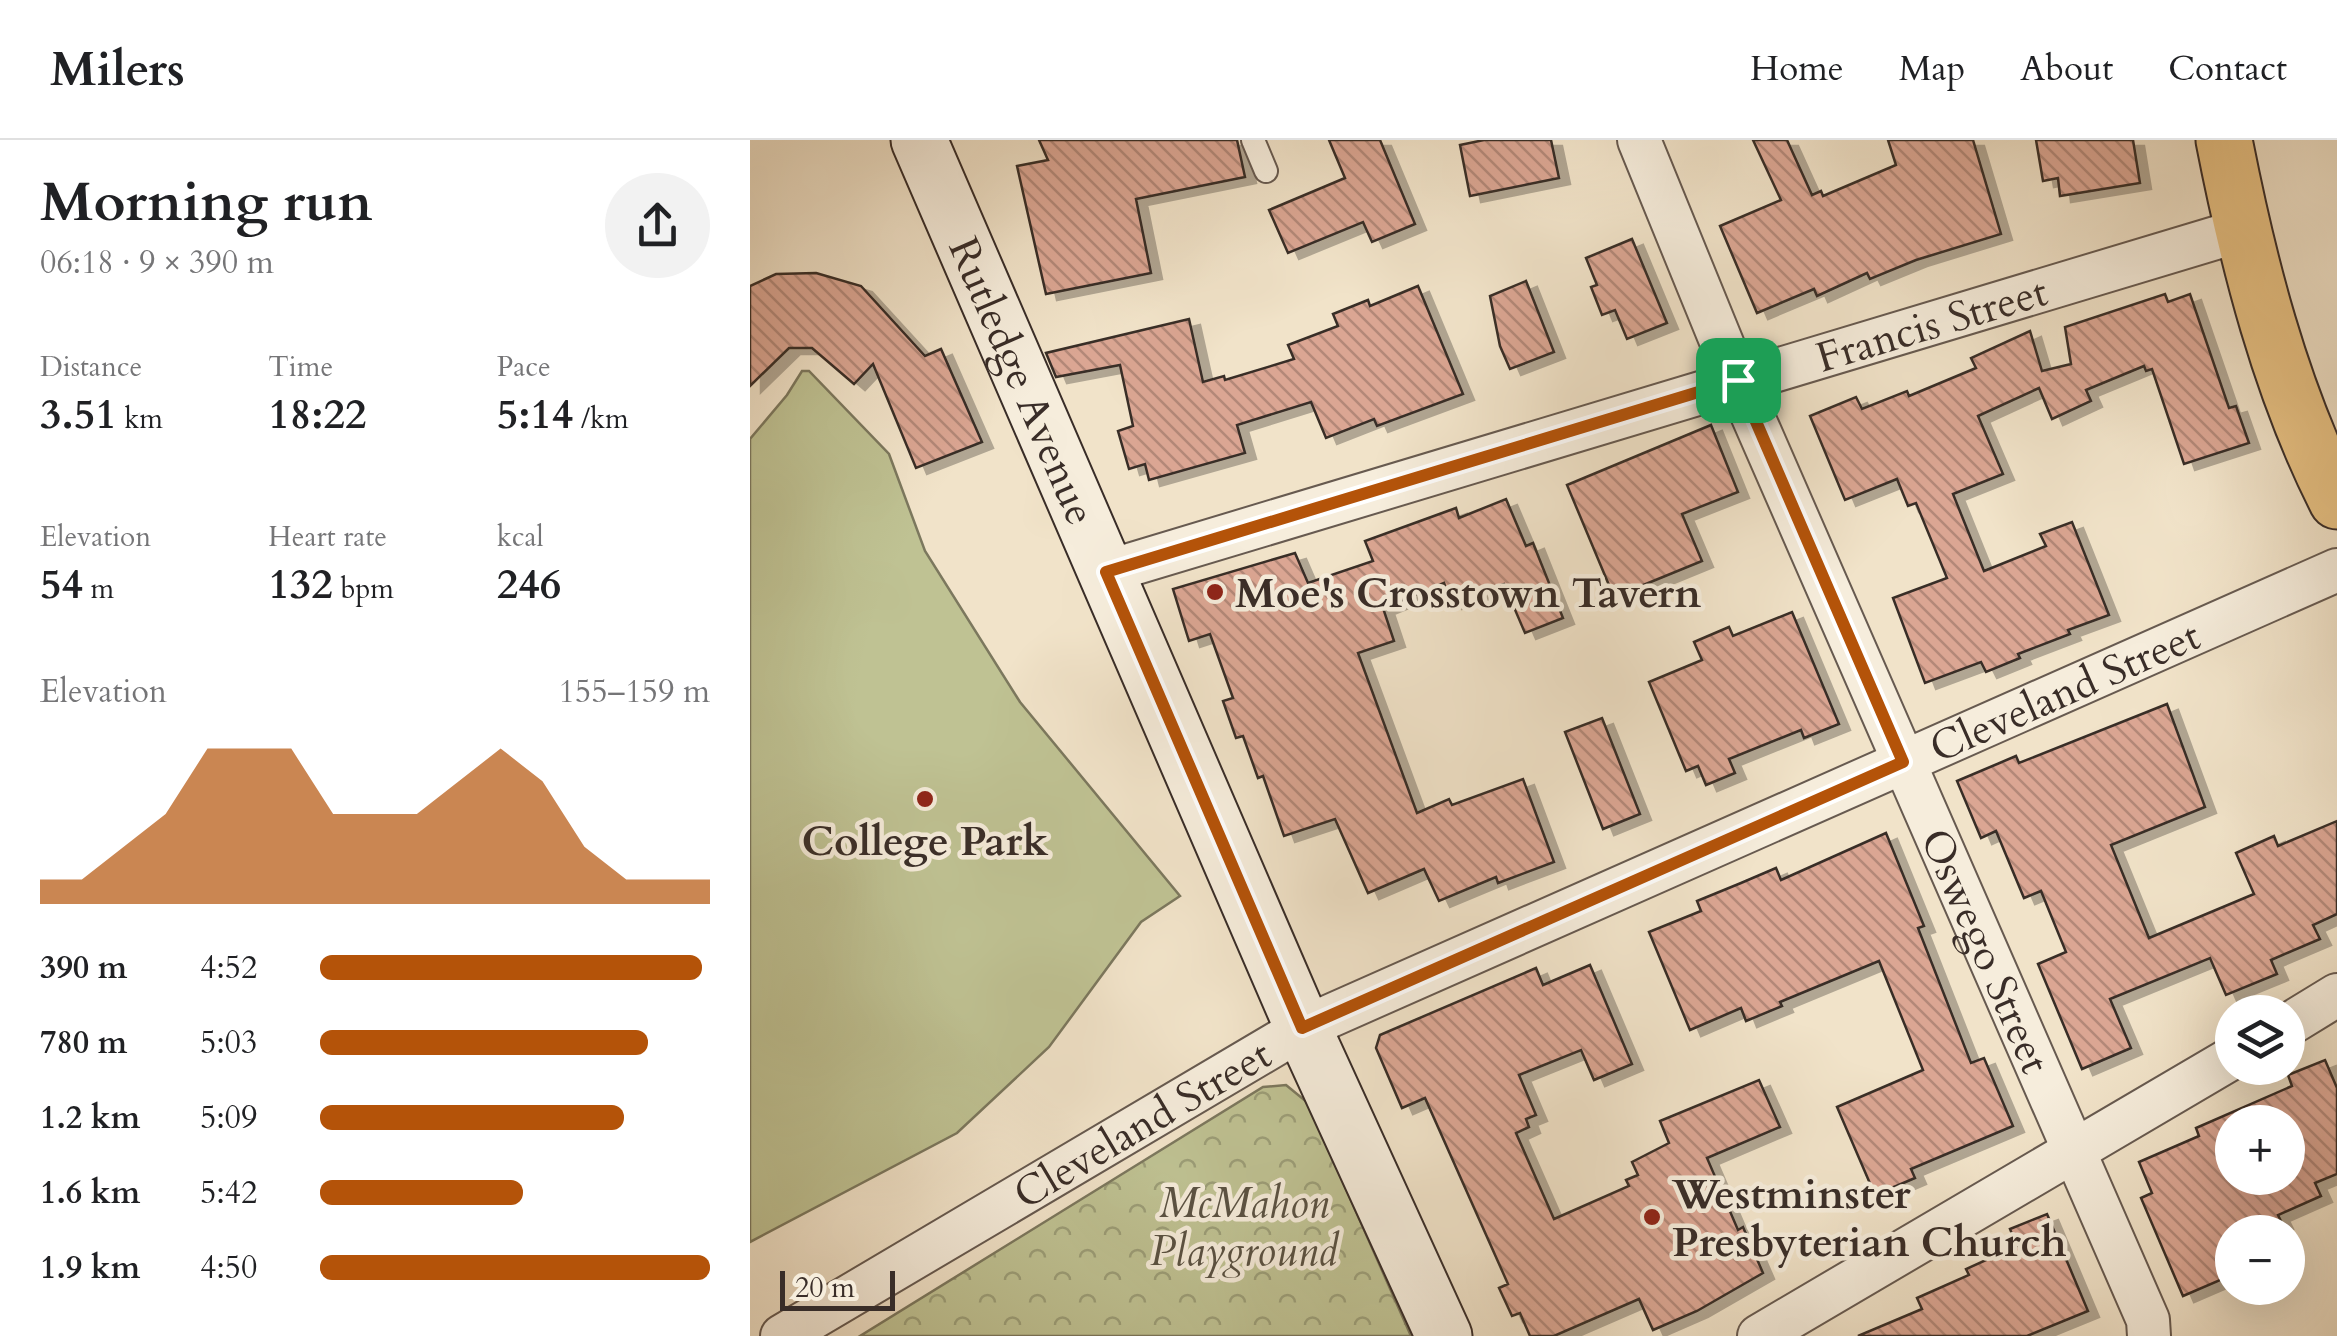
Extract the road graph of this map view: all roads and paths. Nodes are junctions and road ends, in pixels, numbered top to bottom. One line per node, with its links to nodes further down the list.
1 (919, 140): 10 (main road, Rutledge Avenue)
2 (1253, 140): 5 (lane)
3 (1639, 140): 7 (street, Oswego Street)
4 (2224, 140): 6 (main road)
5 (1266, 171)
6 (2242, 230): 7 (street, Francis Street); 8 (main road)
7 (1738, 380): 10 (street, Francis Street); 11 (street, Oswego Street)
8 (2337, 501)
9 (2337, 570): 11 (street, Cleveland Street)
10 (1106, 572): 14 (main road, Rutledge Avenue)
11 (1903, 762): 14 (street, Cleveland Street); 16 (street, Oswego Street)
12 (2337, 996): 13 (street)
13 (2305, 1015)
14 (1302, 1028): 18 (street, Cleveland Street); 19 (main road, Rutledge Avenue)
15 (2215, 1068): 16 (street)
16 (2074, 1153): 17 (street, Oswego Street); 20 (street)
17 (2148, 1328)
18 (782, 1336)
19 (1444, 1336)
20 (1759, 1336)

